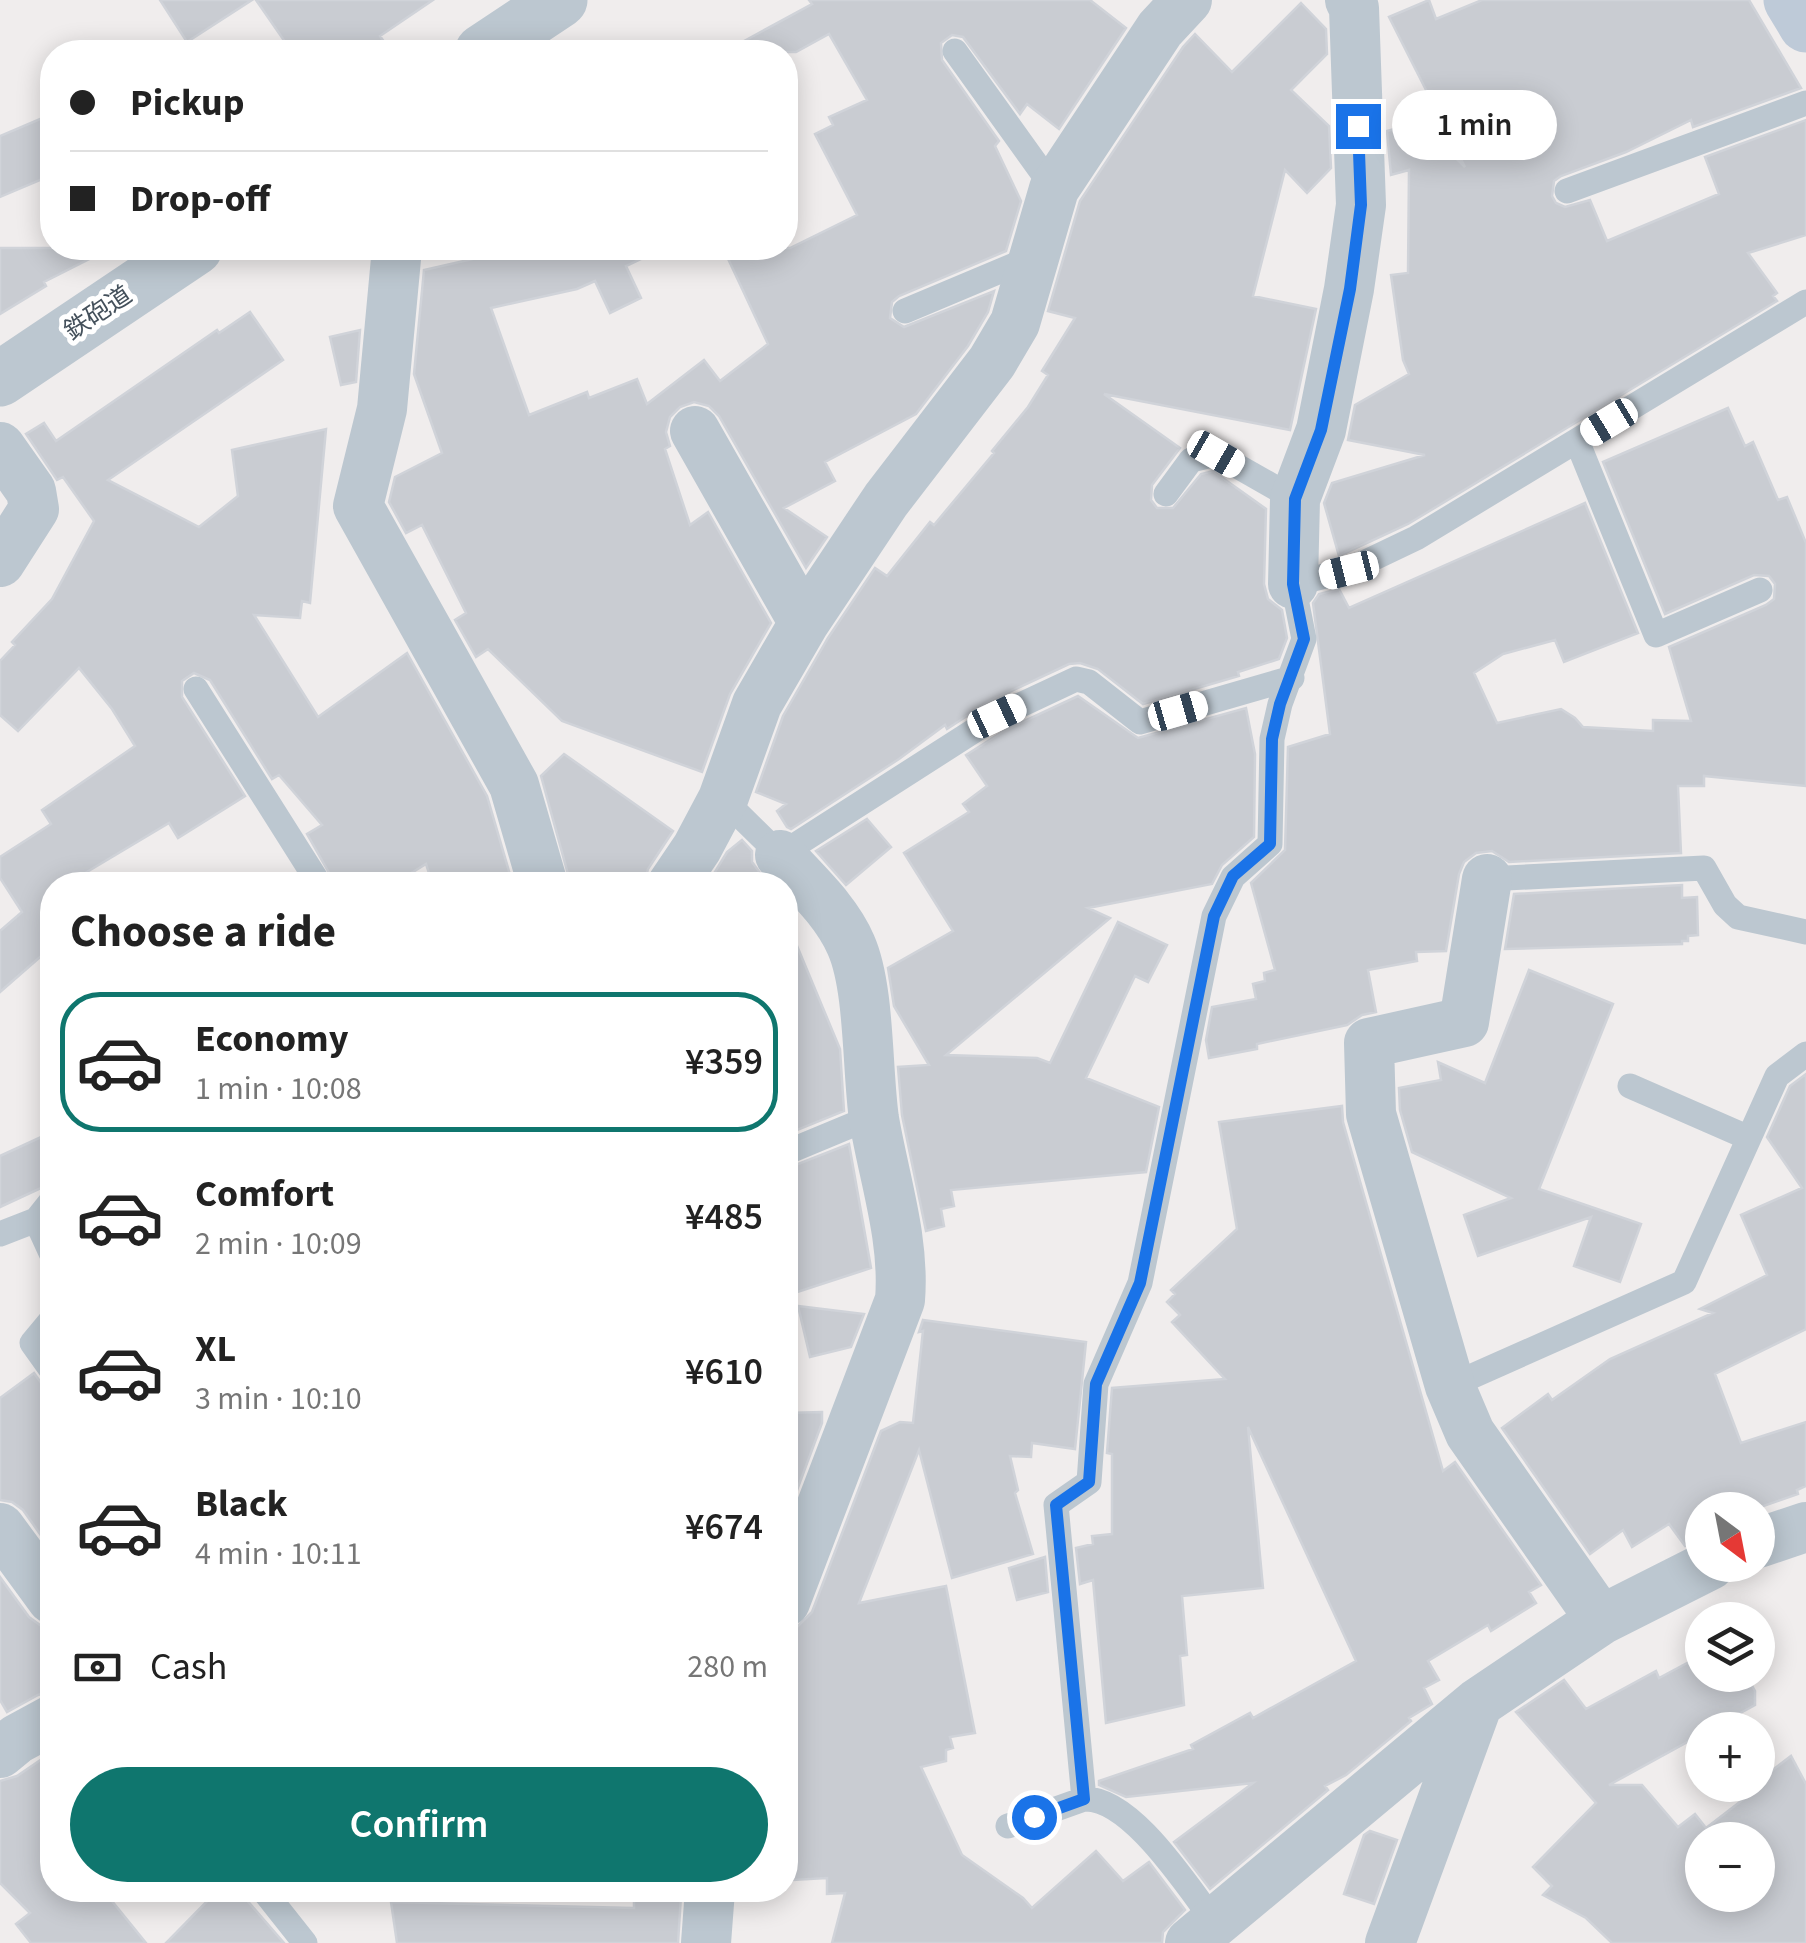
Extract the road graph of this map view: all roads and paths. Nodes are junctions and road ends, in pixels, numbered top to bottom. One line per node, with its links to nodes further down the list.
1 (560, 0): 6 (street)
2 (1187, 0): 9 (street)
3 (1350, 0): 21 (street)
4 (1790, 0): 5 (main road)
5 (1806, 25)
6 (500, 40)
7 (955, 51): 9 (lane)
8 (1806, 103): 10 (lane)
9 (1054, 188): 11 (street)
10 (1567, 192)
11 (1036, 256): 15 (lane); 25 (street)
12 (177, 260): 16 (street, 鉄砲道)
13 (396, 260): 31 (street)
14 (1806, 302): 18 (lane)
15 (905, 311)
16 (0, 379)
17 (695, 431): 25 (street)
18 (1577, 441): 23 (lane); 24 (lane)
19 (0, 447): 22 (street)
20 (1166, 494): 21 (lane)
21 (1295, 499): 23 (street)
22 (0, 562)
23 (1293, 584): 26 (lane)
24 (1760, 590)
25 (804, 624): 28 (street)
26 (1292, 678): 29 (lane); 57 (lane)
27 (196, 689): 30 (lane)
28 (723, 798): 29 (lane); 32 (street)
29 (780, 855): 33 (street)
30 (312, 872)
31 (539, 872)
32 (681, 872)
33 (795, 872)
34 (798, 875): 39 (street)
35 (1487, 879): 36 (lane); 46 (street)
36 (1806, 932)
37 (1806, 1054): 40 (lane)
38 (1630, 1086): 40 (lane)
39 (874, 1116): 41 (lane); 50 (street)
40 (1749, 1138): 46 (lane)
41 (798, 1148)
42 (40, 1212): 43 (lane)
43 (0, 1234)
44 (40, 1334): 45 (lane)
45 (40, 1354)
46 (1450, 1386): 53 (street)
47 (0, 1528): 52 (street)
48 (1806, 1528): 49 (street)
49 (1775, 1538)
50 (798, 1568)
51 (1685, 1578): 53 (street)
52 (40, 1582)
53 (1601, 1620): 54 (street)
54 (1478, 1703): 61 (street); 64 (street)
55 (40, 1727): 56 (street)
56 (0, 1753)
57 (1084, 1799): 58 (lane); 61 (lane)
58 (1008, 1826)
59 (273, 1902): 62 (lane)
60 (709, 1902): 63 (street)
61 (1202, 1932)
62 (305, 1943)
63 (706, 1943)
64 (1390, 1943)

